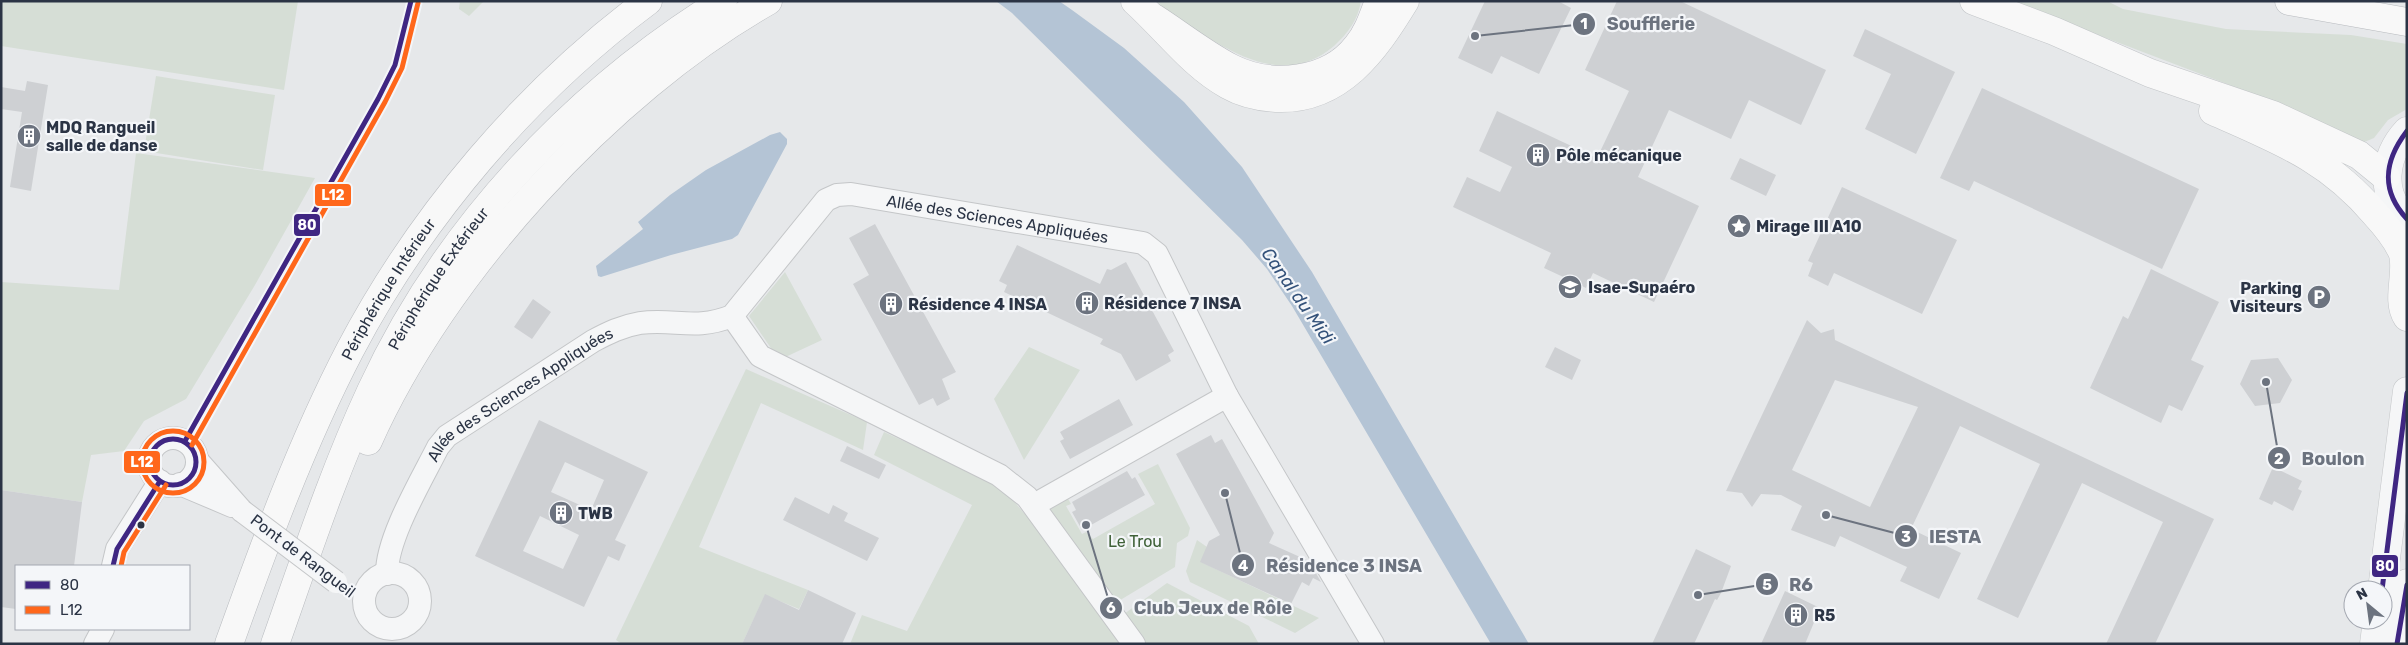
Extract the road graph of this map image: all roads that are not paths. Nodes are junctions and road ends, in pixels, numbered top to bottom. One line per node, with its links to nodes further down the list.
1 (648, 1): 31 (main road, Périphérique Intérieur)
2 (723, 1): 22 (main road, Périphérique Extérieur)
3 (768, 1): 22 (main road)
4 (1379, 1): 8 (main road)
5 (1405, 1): 8 (main road)
6 (1974, 1): 10 (main road)
7 (2289, 1): 9 (main road)
8 (1145, 10)
9 (2407, 22)
10 (2150, 73): 12 (main road); 15 (main road)
11 (2407, 131): 12 (street)
12 (2386, 178): 13 (street)
13 (2407, 219)
14 (732, 316): 17 (street, Allée des Sciences Appliquées); 20 (street); 24 (street, Allée des Sciences Appliquées)
15 (2407, 317)
16 (2407, 391): 25 (street)
17 (1228, 396): 20 (street); 34 (street, Allée des Sciences Appliquées)
18 (197, 460): 19 (street); 19 (street); 21 (street, Pont de Rangueil)
19 (170, 483): 21 (street, Pont de Rangueil); 23 (street)
20 (1034, 505): 33 (street)
21 (242, 511): 27 (street, Pont de Rangueil, bridge)
22 (318, 523): 32 (main road, Périphérique Extérieur)
23 (113, 565)
24 (387, 574): 27 (street); 27 (street)
25 (2383, 580)
26 (2407, 584): 36 (street)
27 (364, 598)
28 (102, 630): 30 (street)
29 (2376, 630): 35 (street)
30 (95, 644)
31 (229, 644)
32 (275, 644)
33 (1134, 644)
34 (1373, 644)
35 (2374, 644)
36 (2397, 644)

